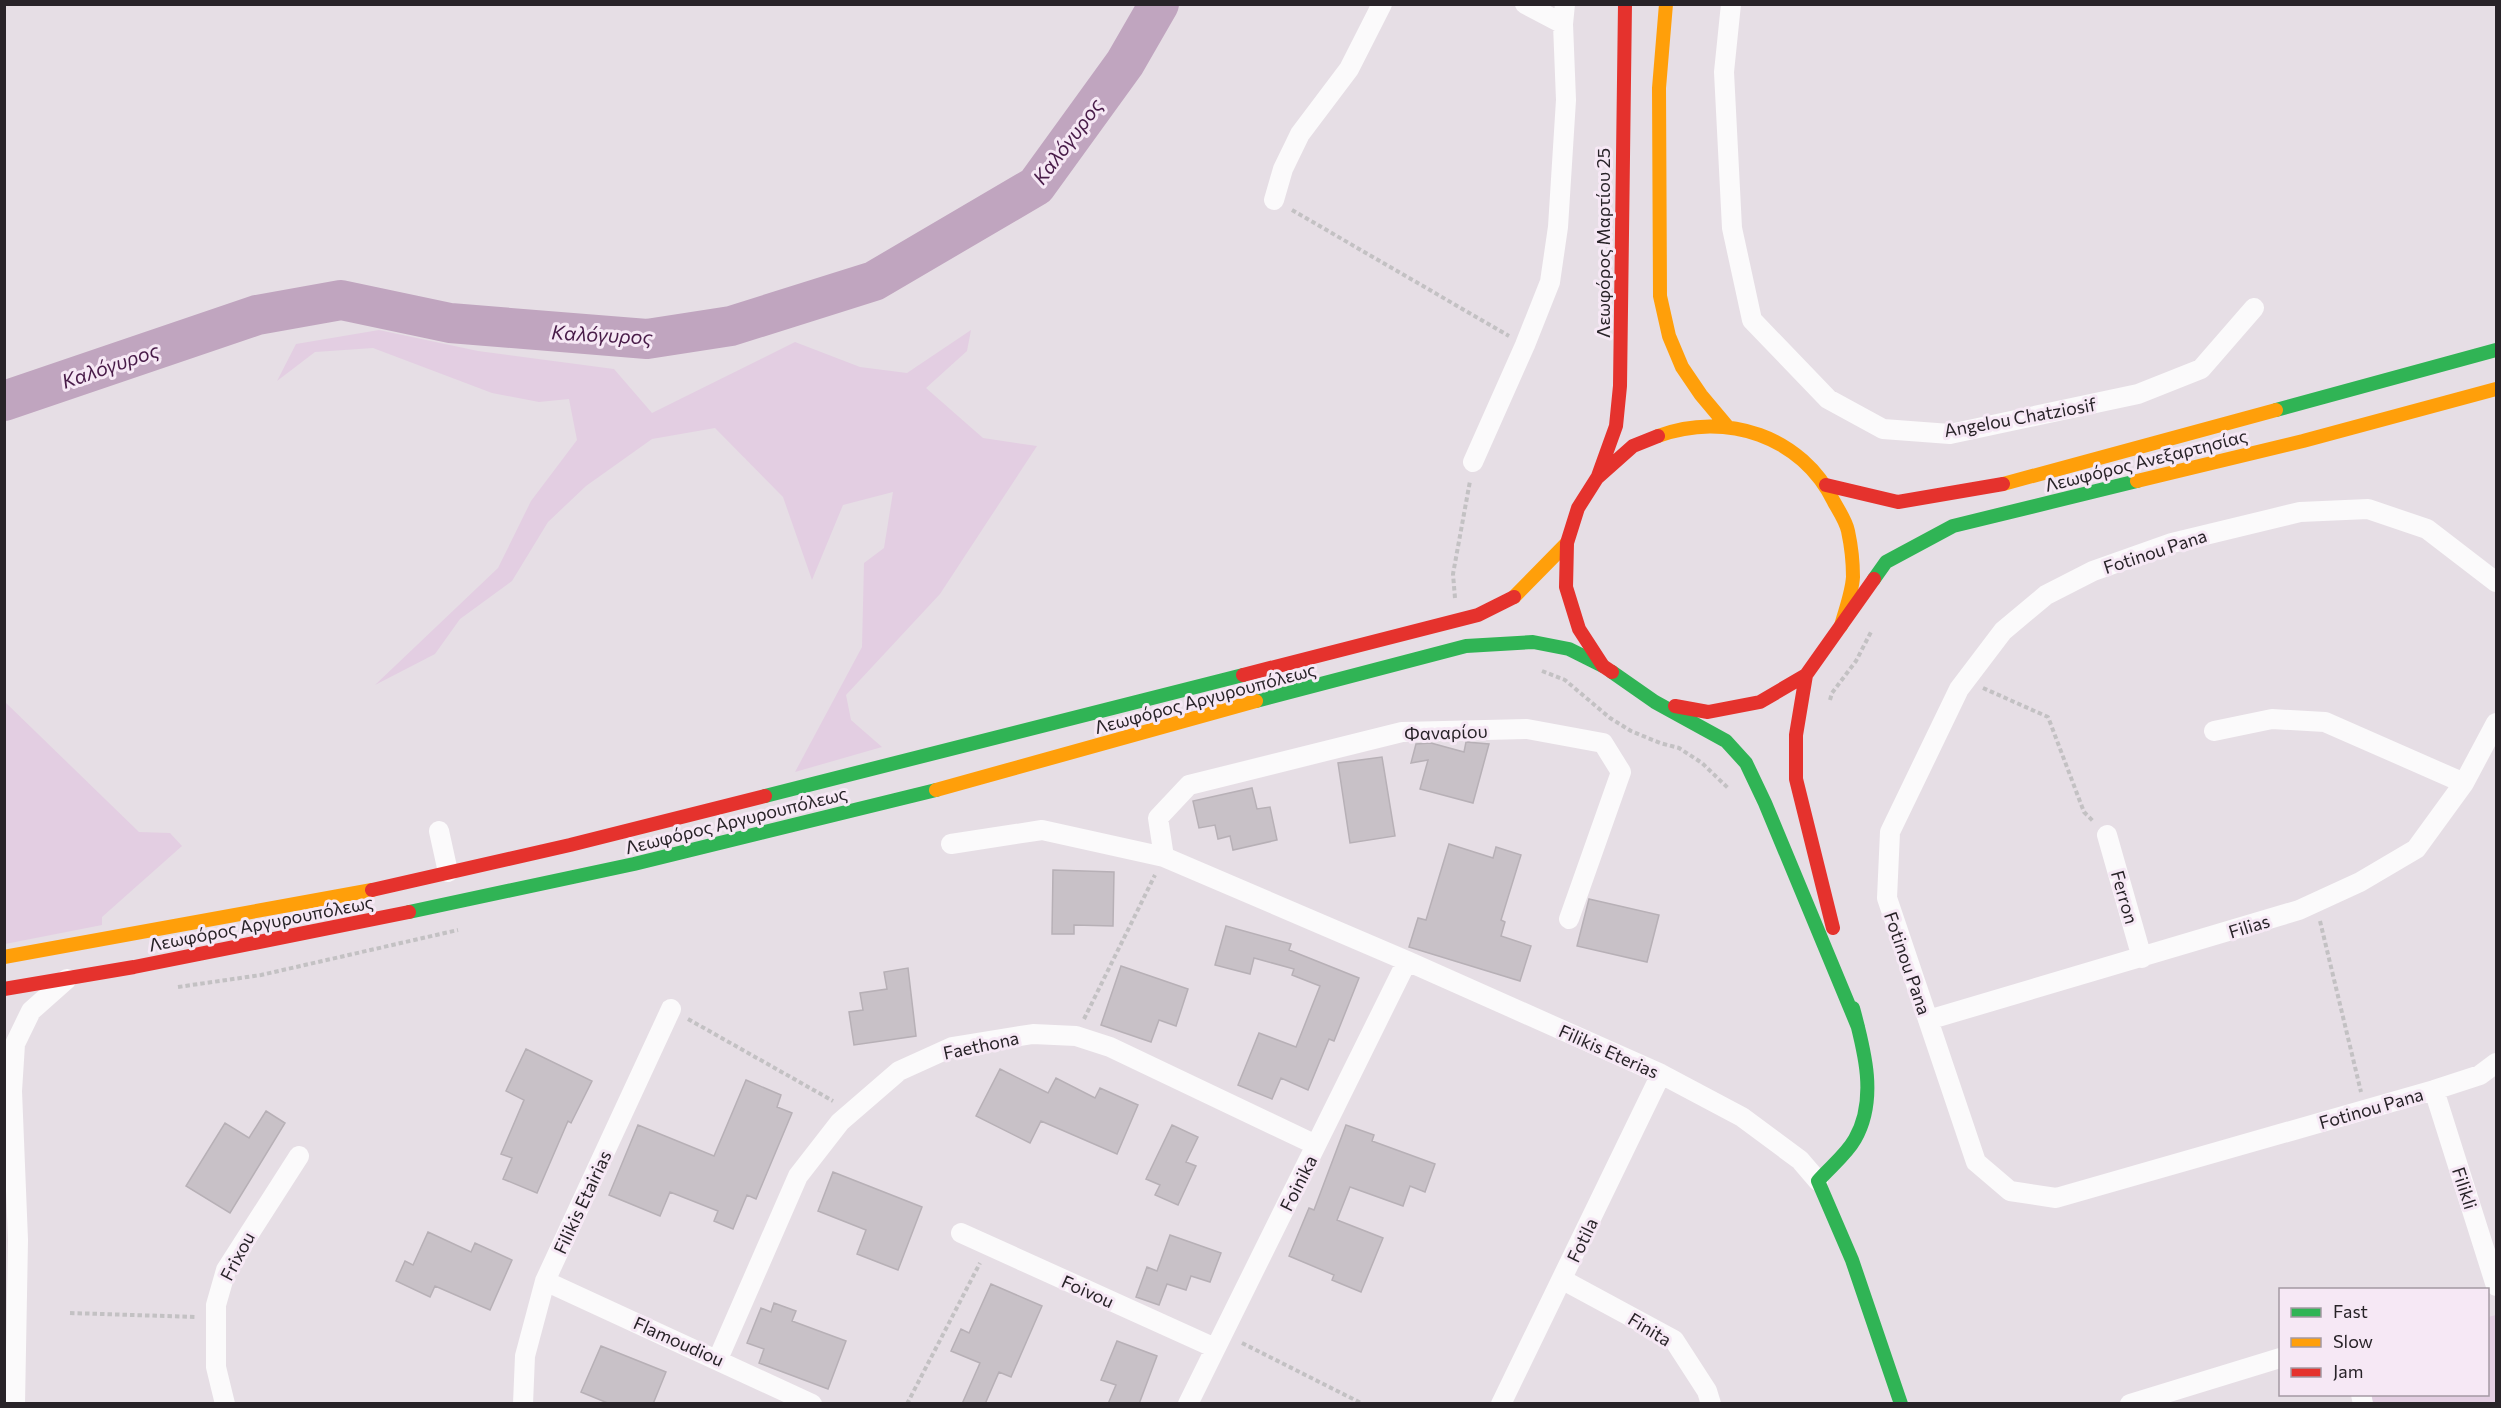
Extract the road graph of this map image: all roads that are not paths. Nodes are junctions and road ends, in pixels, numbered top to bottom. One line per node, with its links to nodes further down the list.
1 (1382, 4): 7 (street)
2 (1524, 4): 6 (street)
3 (1625, 4): 13 (main road, Λεωφόρος Μαρτίου 25)
4 (1666, 4): 11 (main road)
5 (1731, 4): 8 (street, Angelou Chatziosif)
6 (1564, 14): 12 (street)
7 (1274, 200)
8 (2254, 308)
9 (2496, 350): 14 (main road, Λεωφόρος Ανεξαρτησίας)
10 (2496, 389): 17 (main road, Λεωφόρος Ανεξαρτησίας)
11 (1726, 426): 13 (main road); 14 (main road)
12 (1473, 462)
13 (1597, 478): 15 (main road)
14 (1826, 485): 17 (main road)
15 (1567, 543): 18 (main road); 28 (main road, Λεωφόρος Αργυρουπόλεως)
16 (2496, 582): 36 (street, Fotinou Pana)
17 (1841, 626): 19 (main road, Λεωφόρος Ανεξαρτησίας)
18 (1604, 666): 20 (main road); 33 (main road, Λεωφόρος Αργυρουπόλεως)
19 (1806, 675): 20 (main road); 37 (main road)
20 (1655, 702): 37 (main road)
21 (2496, 723): 23 (street, Filias)
22 (2214, 731): 23 (street)
23 (2464, 783): 31 (street, Filias)
24 (439, 831): 28 (street)
25 (2107, 835): 31 (street, Ferron)
26 (951, 844): 27 (street)
27 (1164, 857): 29 (street, Φαναρίου); 32 (street, Filikis Eterias)
28 (448, 872): 30 (main road, Λεωφόρος Αργυρουπόλεως)
29 (1569, 919)
30 (4, 957)
31 (2142, 958): 36 (street, Filias)
32 (1407, 962): 39 (street, Filikis Eterias); 42 (street, Foinika)
33 (67, 979): 34 (main road, Λεωφόρος Αργυρουπόλεως); 40 (street)
34 (4, 989)
35 (671, 1009): 47 (street, Filikis Etairias)
36 (1928, 1020): 41 (street, Fotinou Pana)
37 (1858, 1026): 44 (main road)
38 (2496, 1063): 41 (street, Fotinou Pana)
39 (1661, 1074): 44 (street, Filikis Eterias); 46 (street, Fotila)
40 (8, 1087): 52 (street)
41 (2434, 1090): 48 (street, Filikli)
42 (1316, 1145): 49 (street, Foinika); 51 (street, Faethona)
43 (299, 1156): 53 (street, Frixou)
44 (1818, 1180): 59 (main road, Filikis Eterias)
45 (961, 1233): 49 (street, Foivou)
46 (1563, 1280): 57 (street, Fotila); 58 (street, Finita)
47 (545, 1281): 51 (street, Flamoudiou); 54 (street, Filikis Etairias)
48 (2492, 1287)
49 (1218, 1341): 56 (street, Foinika)
50 (2279, 1358): 60 (street)
51 (718, 1359): 55 (street, Flamoudiou)
52 (15, 1404)
53 (225, 1404)
54 (523, 1404)
55 (812, 1404)
56 (1188, 1404)
57 (1501, 1404)
58 (1711, 1404)
59 (1901, 1404)
60 (2130, 1404)

